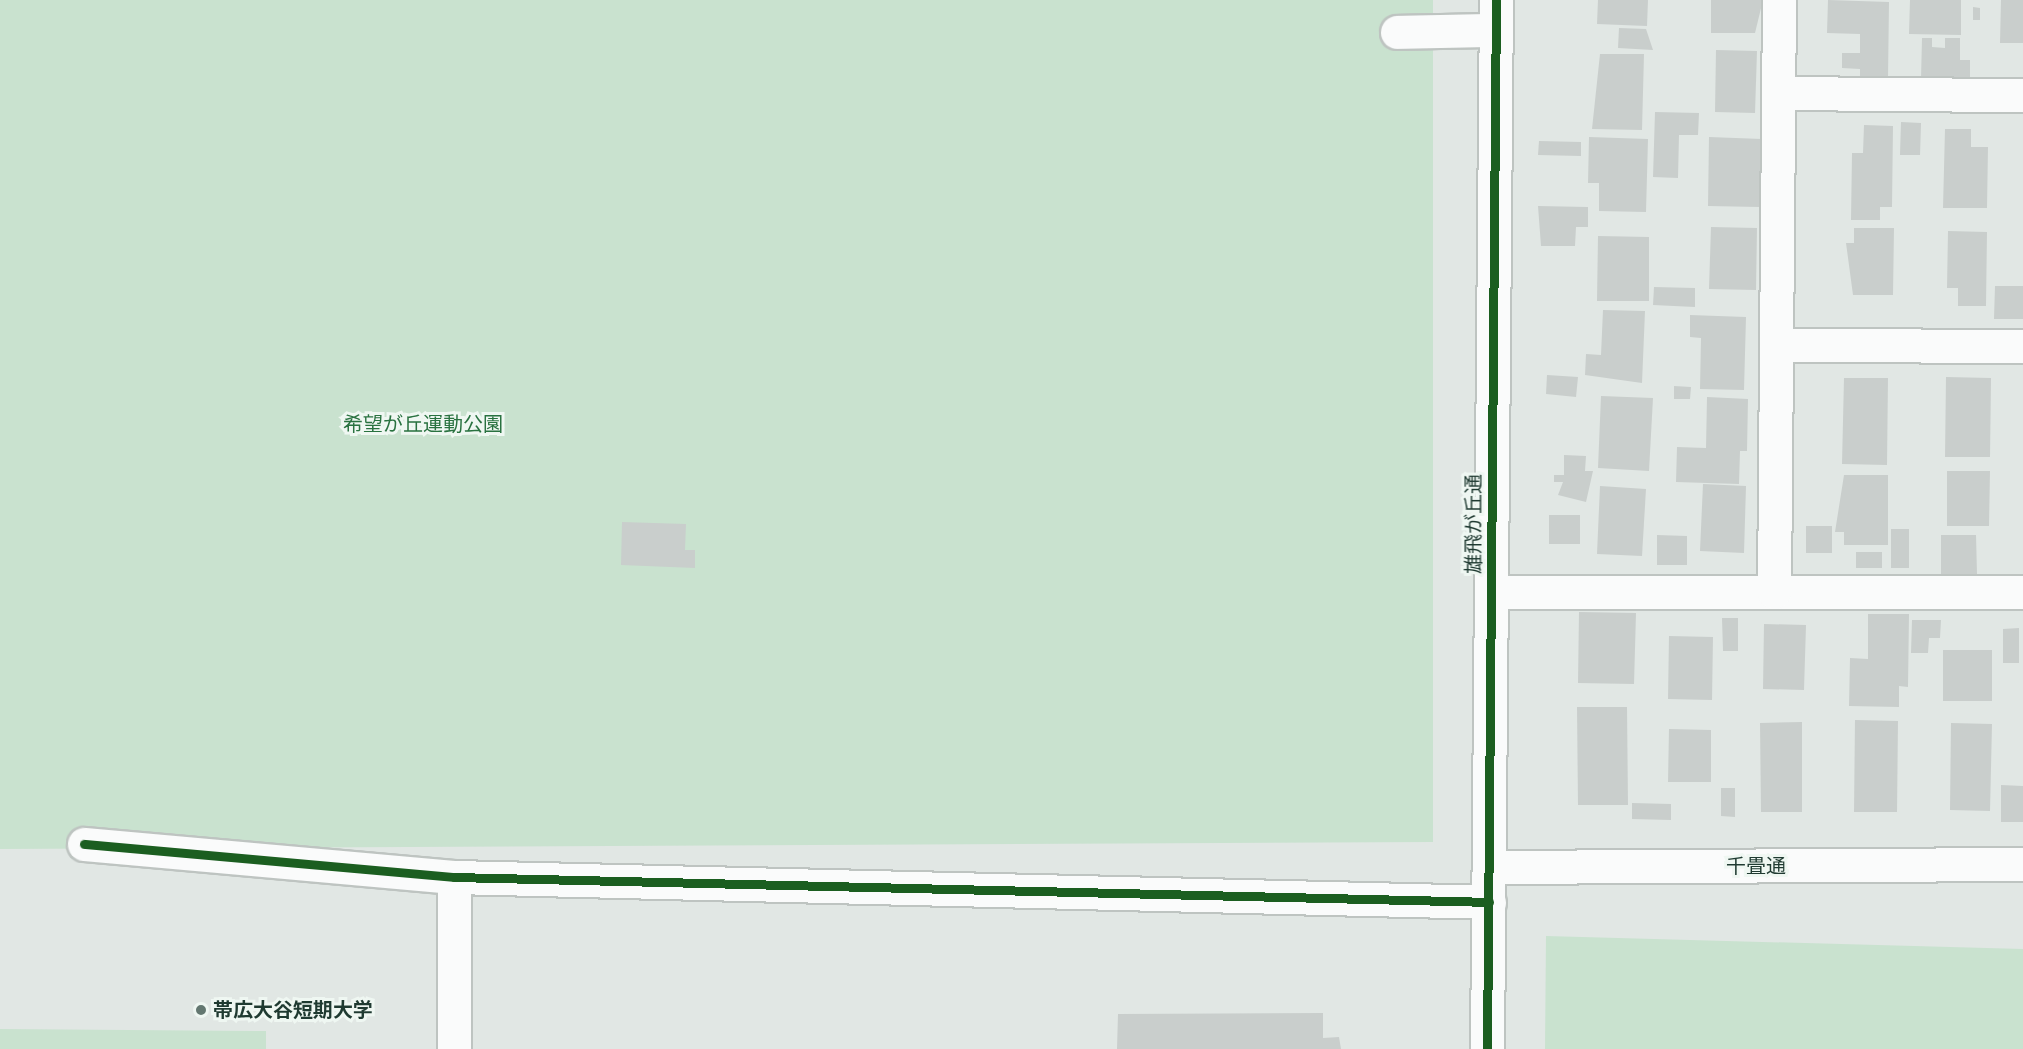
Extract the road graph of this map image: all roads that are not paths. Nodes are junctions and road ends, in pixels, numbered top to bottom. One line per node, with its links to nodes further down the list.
1 (1779, 0): 4 (street)
2 (1495, 15): 3 (street); 8 (street, 雄飛が丘通)
3 (1397, 32)
4 (1779, 93): 5 (street); 6 (street)
5 (2023, 95)
6 (1776, 345): 7 (street); 9 (street)
7 (2023, 345)
8 (1492, 592): 9 (street); 13 (street, 雄飛が丘通)
9 (1774, 592): 10 (street)
10 (2023, 592)
11 (84, 844): 14 (street)
12 (2023, 864): 13 (street, 千畳通)
13 (1489, 867): 15 (street, 雄飛が丘通)
14 (454, 877): 15 (street); 16 (street)
15 (1489, 902): 17 (street, 雄飛が丘通)
16 (453, 1049)
17 (1488, 1049)

